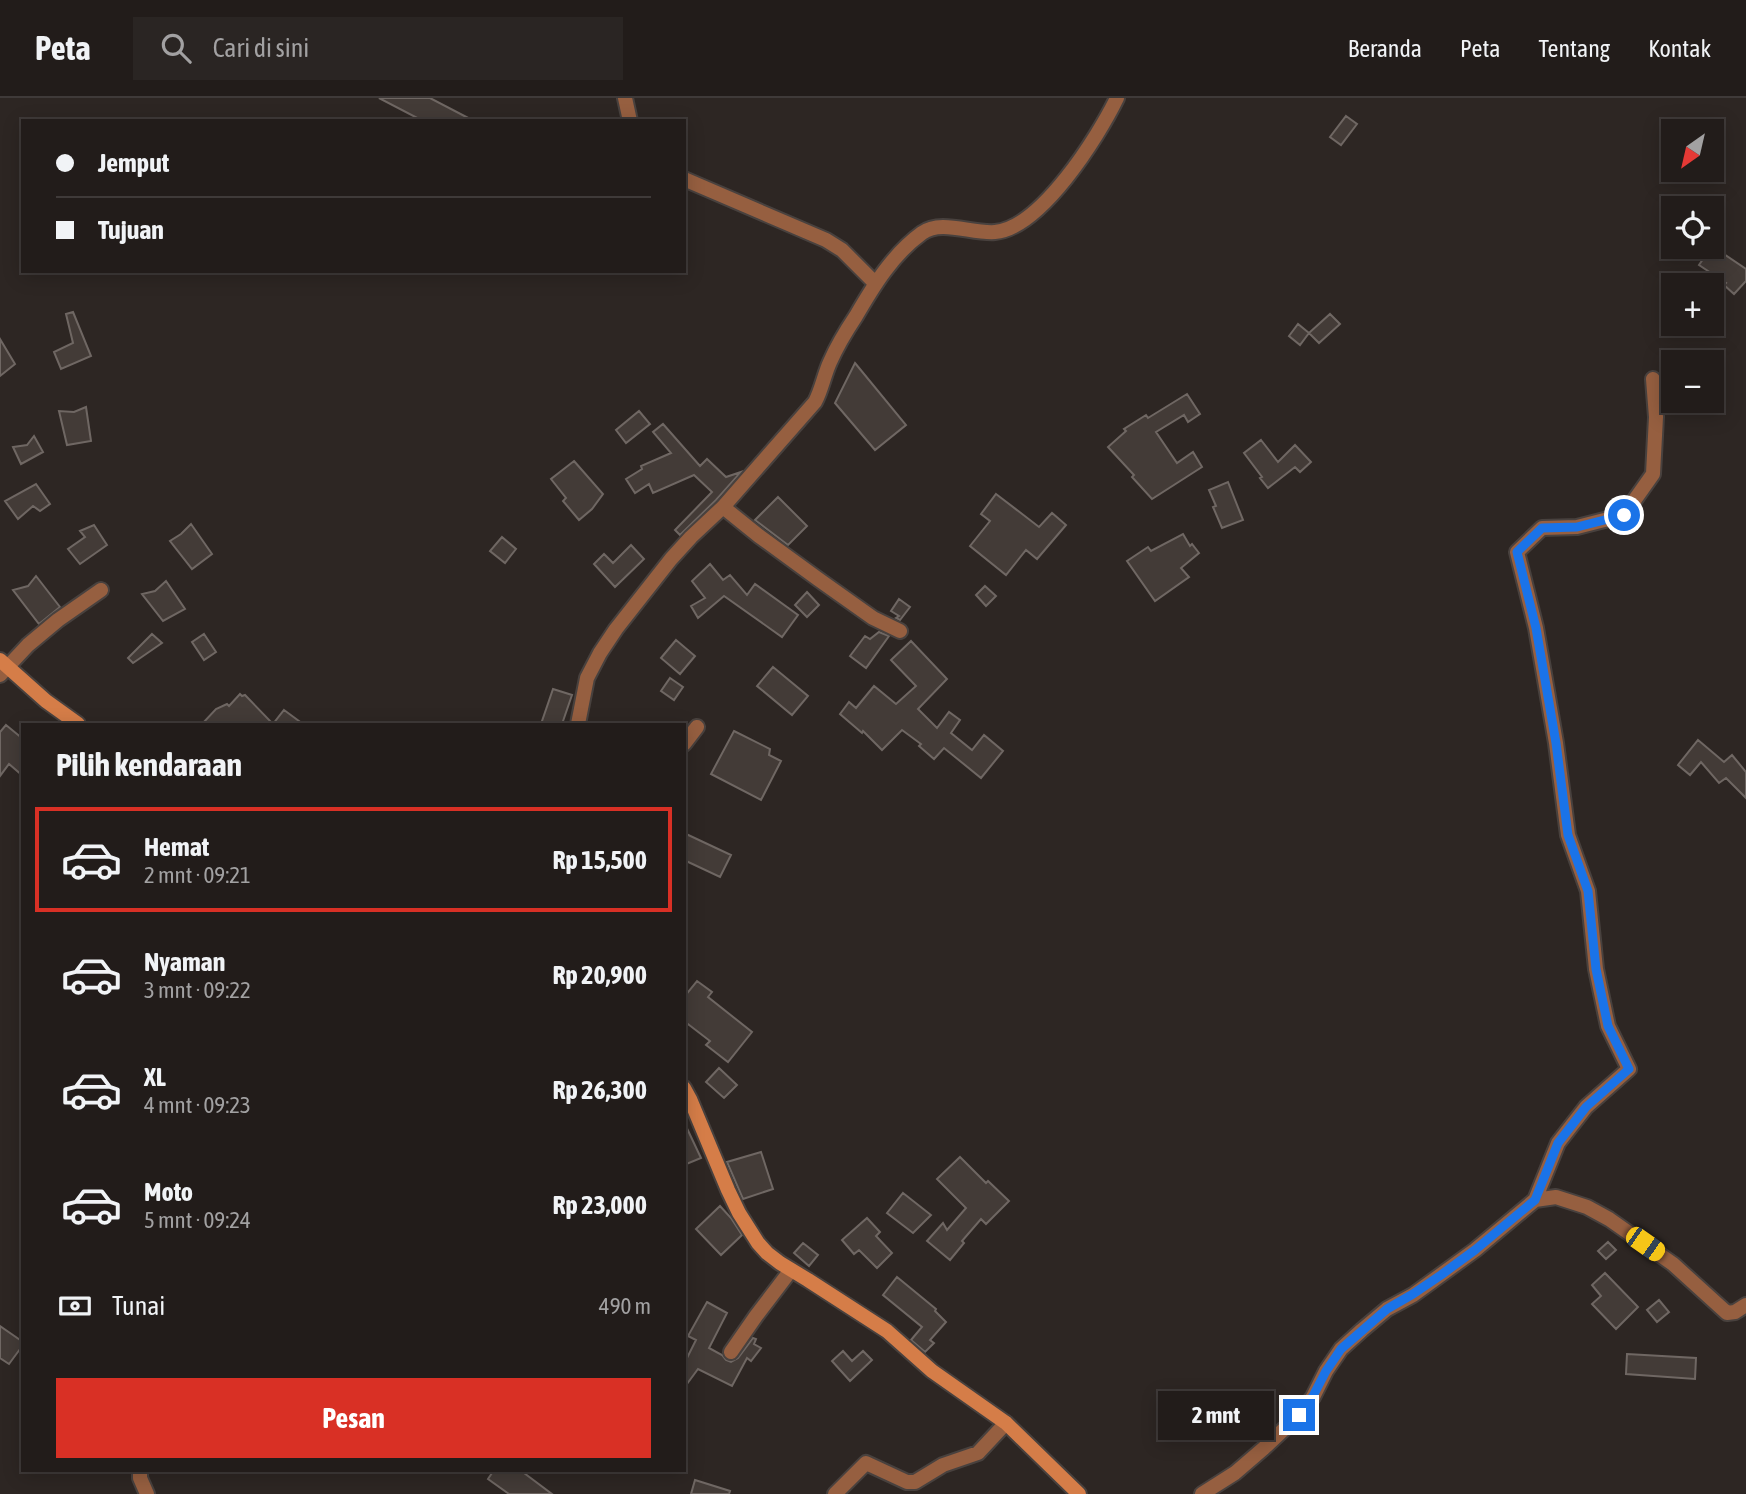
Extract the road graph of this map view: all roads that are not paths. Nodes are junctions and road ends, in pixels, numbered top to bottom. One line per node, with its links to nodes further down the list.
1 (625, 98): 3 (street)
2 (1117, 98): 5 (street)
3 (630, 119)
4 (686, 180): 5 (street)
5 (875, 283): 7 (street)
6 (1653, 379): 16 (street)
7 (723, 507): 9 (street); 12 (street)
8 (101, 590): 10 (street)
9 (900, 631)
10 (2, 667): 11 (main road)
11 (77, 723)
12 (579, 723)
13 (697, 727): 14 (street)
14 (686, 741)
15 (686, 1092): 17 (main road)
16 (1535, 1200): 18 (street); 25 (street)
17 (791, 1270): 19 (street); 20 (main road)
18 (1746, 1305)
19 (731, 1352)
20 (1006, 1423): 23 (street); 24 (main road)
21 (140, 1472): 22 (street)
22 (147, 1494)
23 (835, 1494)
24 (1079, 1494)
25 (1202, 1494)

